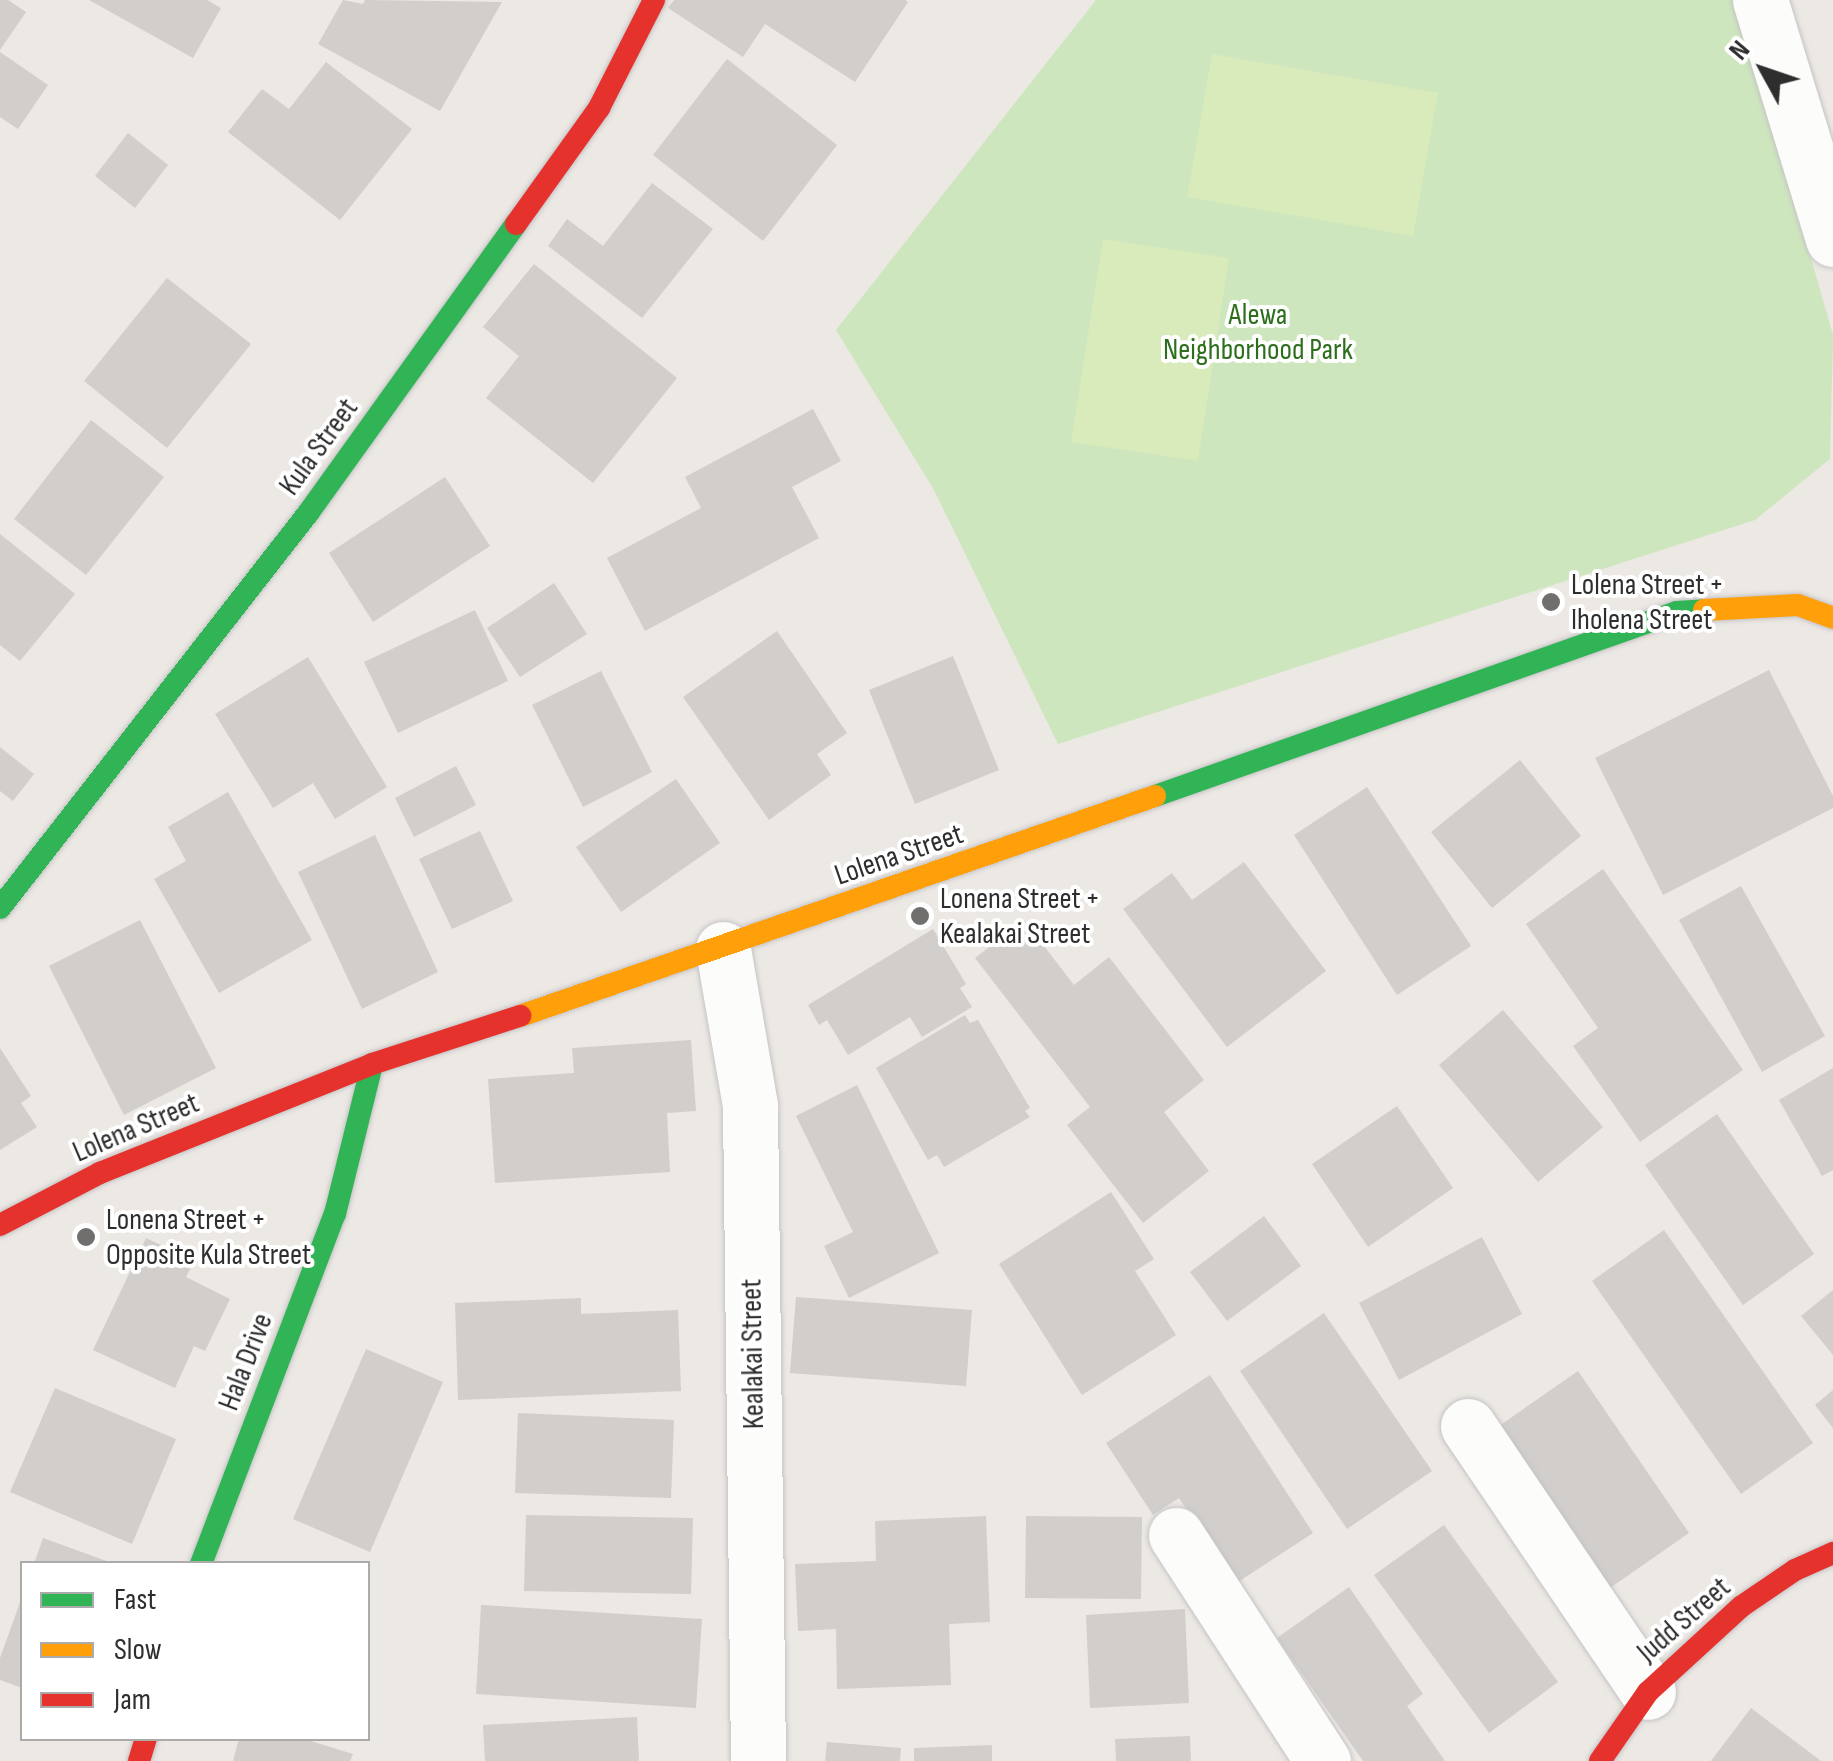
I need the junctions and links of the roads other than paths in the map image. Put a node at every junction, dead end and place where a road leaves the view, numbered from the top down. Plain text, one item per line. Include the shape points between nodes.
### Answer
1 (654, 0) edge
2 (1760, 0) edge
3 (1820, 138) edge
4 (1833, 239) edge
5 (1833, 618) edge
6 (0, 908) edge
7 (723, 949) junction
8 (372, 1064) junction
9 (0, 1225) edge
10 (1468, 1426) dead end
11 (1176, 1535) dead end
12 (1833, 1552) edge
13 (202, 1561) edge
14 (1648, 1692) junction
15 (758, 1761) edge
16 (1324, 1761) edge
17 (1600, 1761) edge

1 - 6 street, Kula Street via 599,108 321,496
2 - 3 street
3 - 4 street
5 - 7 street, Lolena Street via 1798,605 1677,612
7 - 8 street, Lolena Street
7 - 15 street, Kealakai Street via 750,1106
8 - 9 street, Lolena Street via 100,1173
8 - 13 street, Hala Drive via 335,1214
10 - 14 street
11 - 16 street
12 - 14 street, Judd Street via 1742,1606
14 - 17 street, Judd Street

